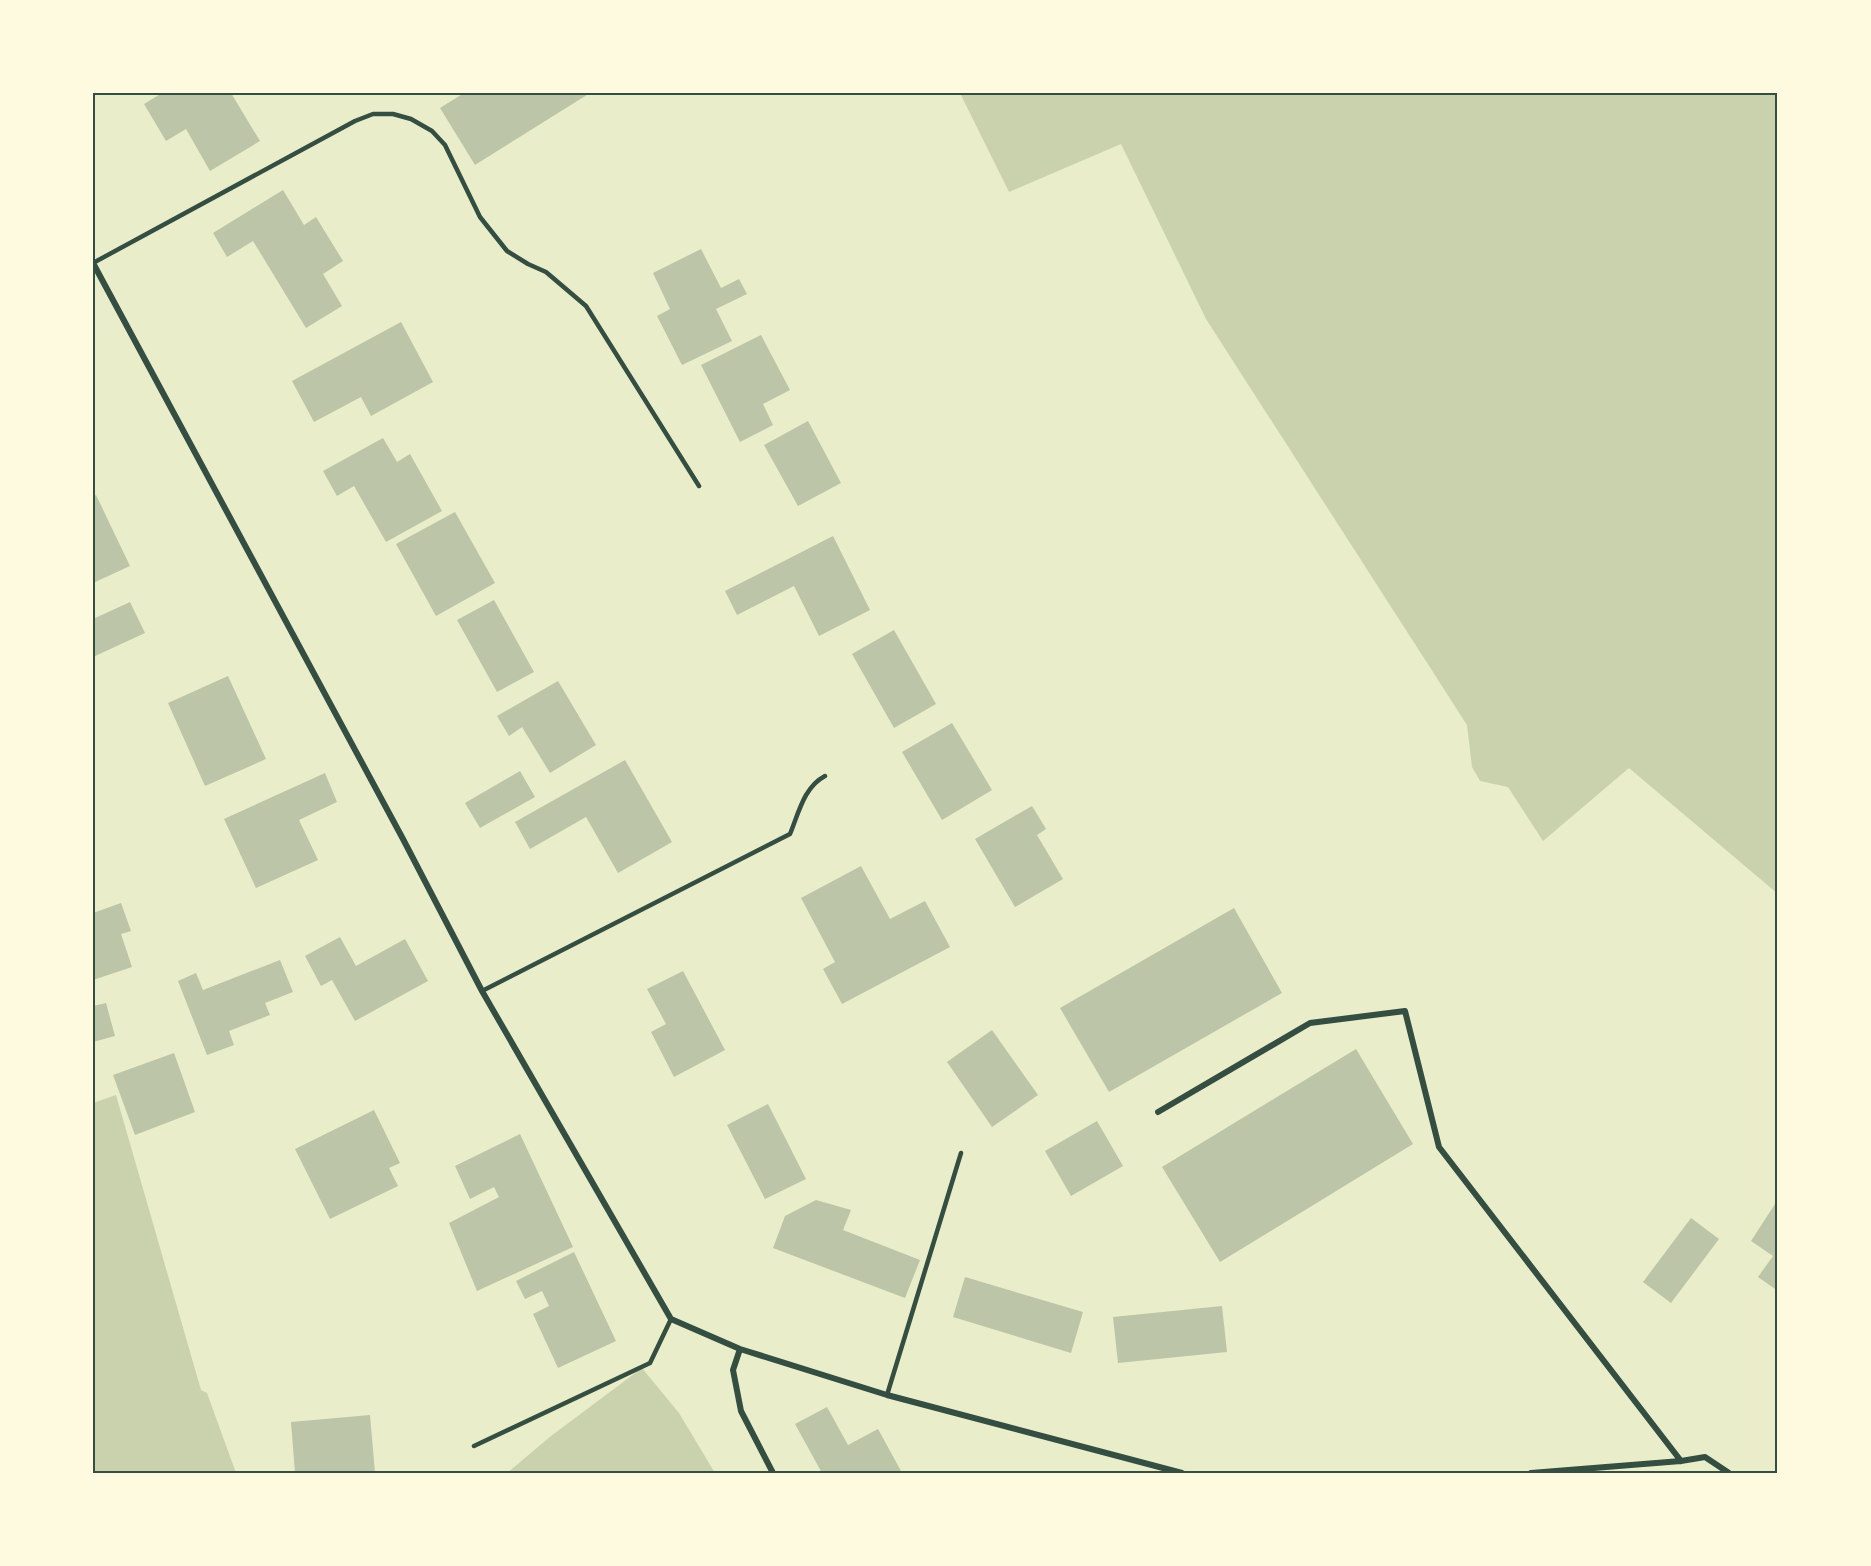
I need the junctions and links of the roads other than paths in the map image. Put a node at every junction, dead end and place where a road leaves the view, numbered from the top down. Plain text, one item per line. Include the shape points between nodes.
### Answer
1 (93, 263) edge
2 (699, 486) dead end
3 (825, 776) dead end
4 (482, 991) junction
5 (1158, 1112) dead end
6 (961, 1154) dead end
7 (671, 1319) junction
8 (740, 1349) junction
9 (887, 1395) junction
10 (474, 1446) dead end
11 (1681, 1461) junction
12 (773, 1473) edge
13 (1182, 1473) edge
14 (1531, 1473) edge
15 (1729, 1473) edge

1 - 2 lane via 355,121 373,114 393,114 411,120 432,131 445,145 480,217 507,251 546,272 586,306
1 - 4 street
3 - 4 lane via 806,794 790,834
4 - 7 street
5 - 11 street via 1310,1023 1405,1011 1439,1147
6 - 9 lane
7 - 8 street
7 - 10 lane via 650,1363
8 - 9 street
8 - 12 street via 733,1370 741,1411
9 - 13 street
11 - 14 street
11 - 15 street via 1705,1457

